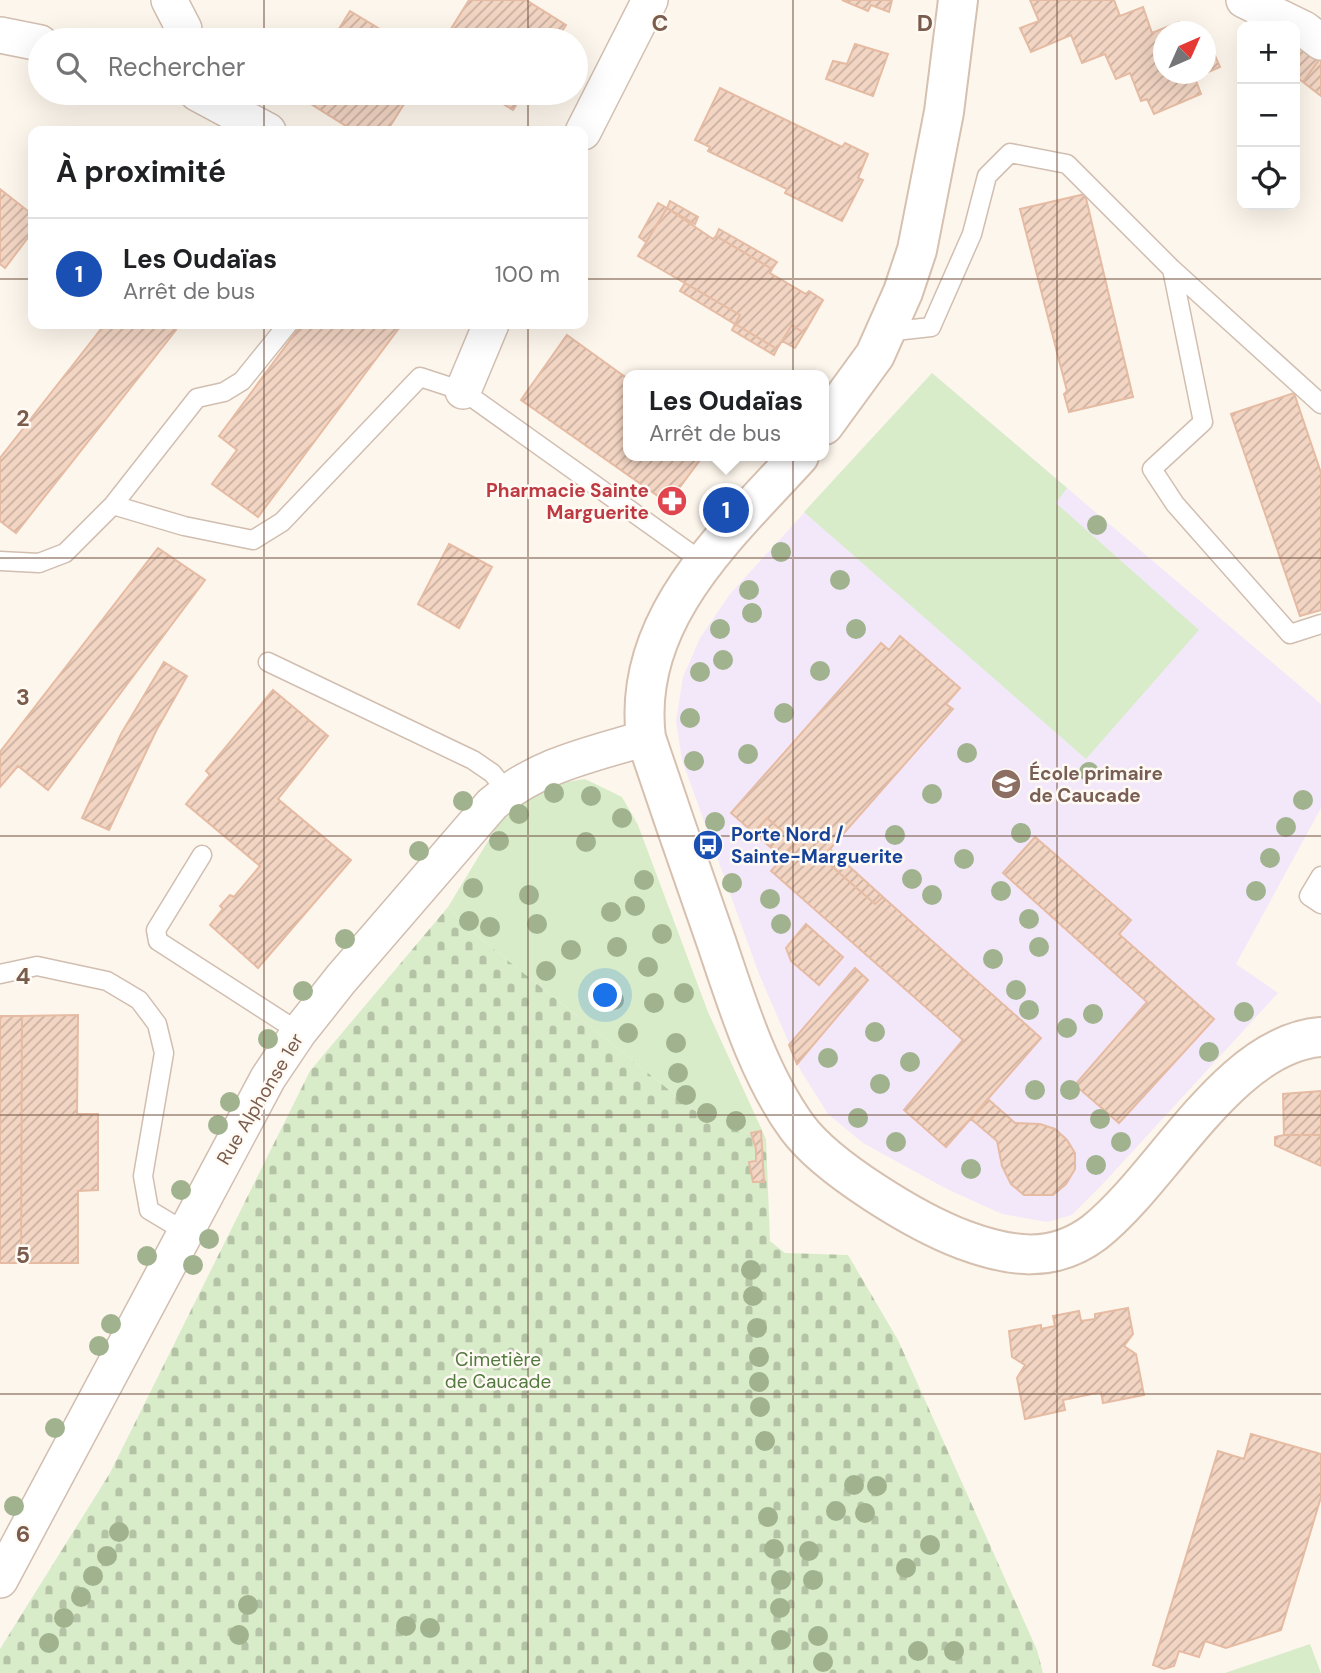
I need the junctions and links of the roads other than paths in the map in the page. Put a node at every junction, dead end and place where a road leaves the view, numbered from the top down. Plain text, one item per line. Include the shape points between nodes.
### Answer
1 (169, 0) edge
2 (650, 0) edge
3 (958, 0) edge
4 (1244, 0) edge
5 (183, 28) edge
6 (0, 36) edge
7 (28, 41) edge
8 (1321, 42) edge
9 (219, 105) edge
10 (259, 126) edge
11 (586, 126) edge
12 (1172, 269) junction
13 (284, 329) edge
14 (489, 329) edge
15 (886, 332) junction
16 (463, 391) junction
17 (1321, 404) edge
18 (829, 419) edge
19 (795, 461) edge
20 (113, 505) junction
21 (0, 561) edge
22 (704, 563) junction
23 (1321, 624) edge
24 (268, 662) dead end
25 (646, 738) junction
26 (507, 791) junction
27 (202, 855) dead end
28 (1321, 876) edge
29 (1321, 904) edge
30 (0, 974) edge
31 (299, 1032) junction
32 (1321, 1037) edge
33 (184, 1231) junction
34 (0, 1580) edge

1 - 5 street
2 - 11 street
3 - 15 street via 928,204 907,281
4 - 8 street
6 - 7 street
9 - 10 street
12 - 15 lane via 1067,164 1010,153 987,176 972,234 931,327
12 - 17 lane
12 - 23 lane via 1203,422 1152,469 1175,503 1290,634
13 - 20 lane via 242,382 197,398
14 - 16 street
15 - 18 street via 860,379
16 - 20 lane via 420,377 282,522 253,540
16 - 22 lane
19 - 22 street
20 - 21 lane via 65,553 39,563
22 - 25 street via 670,611 659,637 644,694
24 - 26 lane via 473,760
25 - 26 street, Rue Alphonse 1er via 537,772
25 - 32 street via 743,1018 778,1097 797,1127 838,1169 952,1235 992,1250 1034,1257 1067,1250 1116,1213 1243,1072 1273,1051
26 - 31 street, Rue Alphonse 1er
27 - 31 lane via 156,930 158,942
28 - 29 lane via 1309,897
30 - 33 lane via 37,966 107,981 139,1000 157,1024 164,1053 143,1176 149,1210
31 - 33 street, Rue Alphonse 1er via 268,1078
33 - 34 street, Rue Alphonse 1er

